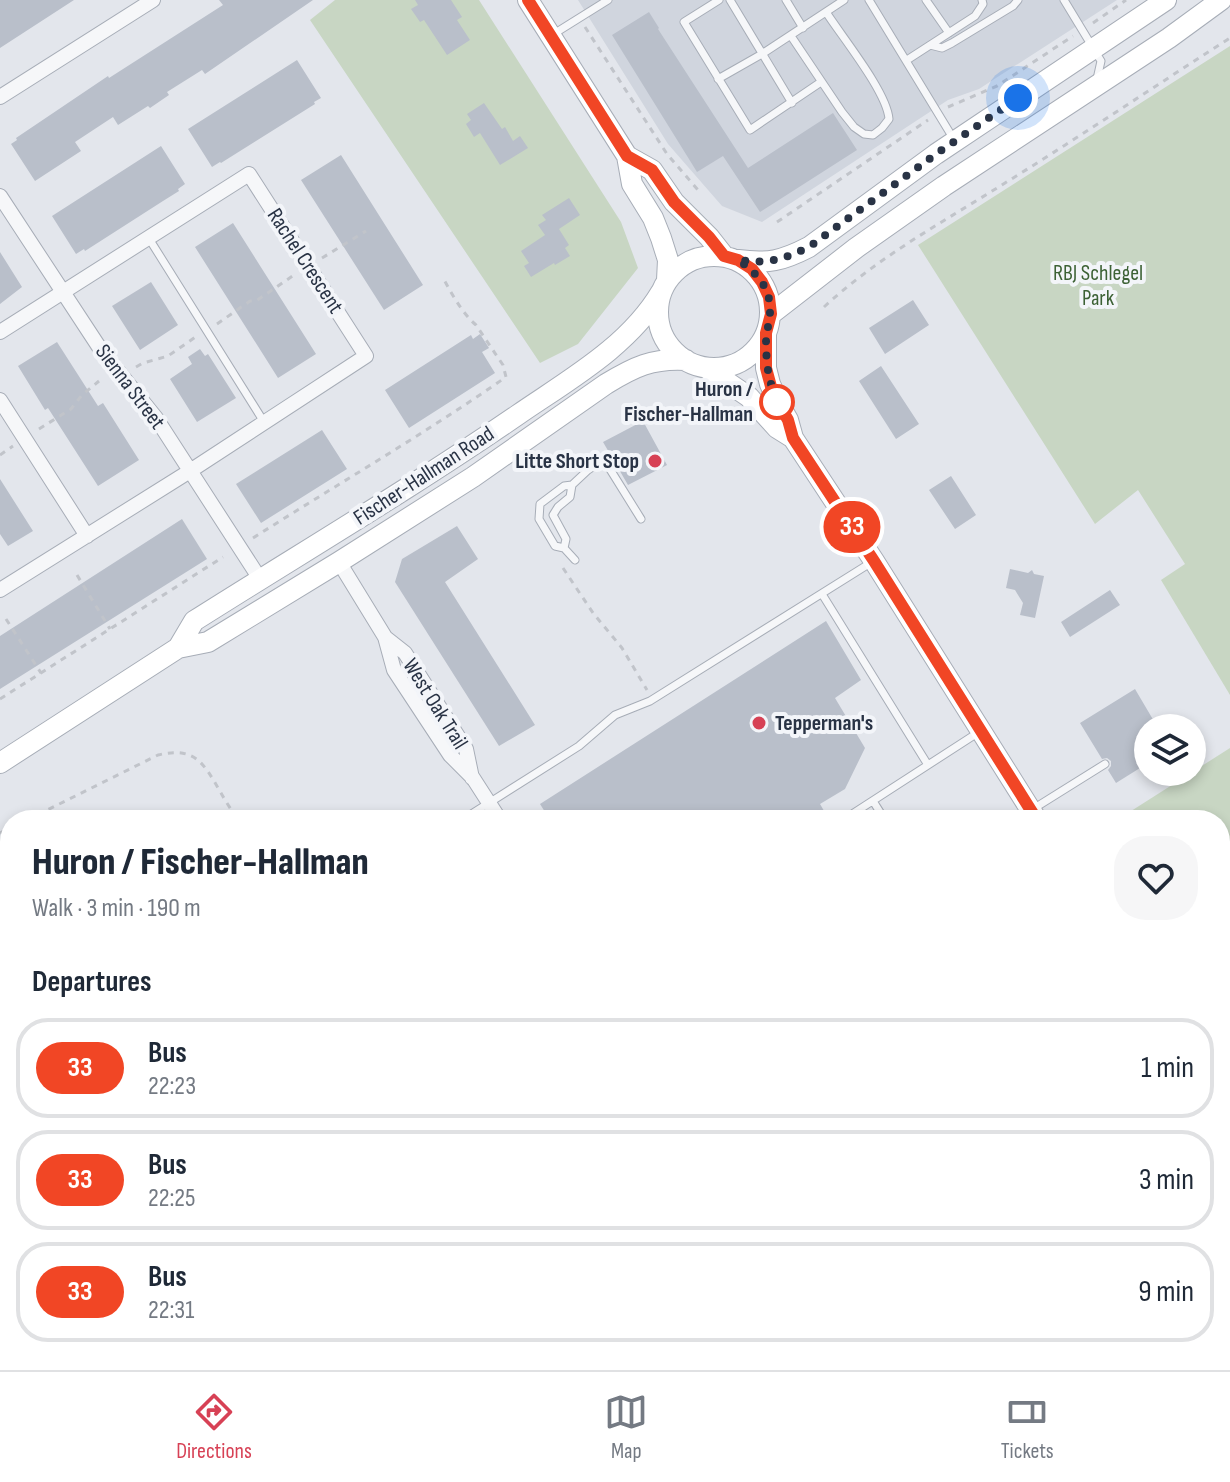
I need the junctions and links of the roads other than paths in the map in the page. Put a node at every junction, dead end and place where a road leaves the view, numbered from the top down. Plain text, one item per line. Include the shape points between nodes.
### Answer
1 (153, 0) edge
2 (528, 0) edge
3 (608, 0) edge
4 (719, 0) edge
5 (730, 0) edge
6 (786, 0) edge
7 (844, 0) edge
8 (869, 0) edge
9 (926, 0) edge
10 (982, 0) edge
11 (1018, 0) edge
12 (1064, 0) edge
13 (1166, 0) edge
14 (1221, 0) edge
15 (826, 12) junction
16 (803, 28) junction
17 (949, 33) junction
18 (551, 36) junction
19 (791, 36) junction
20 (930, 45) junction
21 (1094, 47) junction
22 (762, 54) junction
23 (907, 60) junction
24 (718, 79) junction
25 (821, 82) junction
26 (1095, 88) junction
27 (0, 97) edge
28 (792, 103) junction
29 (955, 141) junction
30 (627, 156) junction
31 (0, 196) edge
32 (148, 237) junction
33 (731, 258) junction
34 (664, 286) junction
35 (63, 291) junction
36 (768, 324) junction
37 (0, 332) edge
38 (686, 360) junction
39 (708, 369) junction
40 (0, 400) edge
41 (264, 422) junction
42 (793, 438) junction
43 (190, 471) junction
44 (572, 485) junction
45 (373, 510) junction
46 (641, 519) dead end
47 (87, 536) junction
48 (564, 548) junction
49 (575, 560) dead end
50 (874, 561) junction
51 (339, 562) junction
52 (260, 579) junction
53 (0, 590) edge
54 (822, 594) junction
55 (178, 648) junction
56 (981, 732) junction
57 (0, 763) edge
58 (1105, 764) dead end
59 (928, 765) junction
60 (873, 801) junction
61 (488, 803) junction
62 (477, 810) edge
63 (493, 810) edge
64 (859, 810) edge
65 (879, 810) edge
66 (1031, 810) edge
67 (1041, 810) edge

1 - 27 street
2 - 18 main road
3 - 18 lane
4 - 24 lane via 684,22
5 - 22 lane
6 - 16 lane
7 - 15 lane
8 - 23 lane
9 - 17 lane
10 - 17 lane via 975,16
11 - 20 lane via 952,43 942,48
12 - 21 lane
13 - 21 main road
14 - 26 main road
15 - 16 lane
15 - 25 lane via 878,88 889,119 873,135 864,134
16 - 19 lane
17 - 20 lane
18 - 30 main road
19 - 22 lane
19 - 25 lane
20 - 23 lane
21 - 26 lane via 1101,61
21 - 29 main road
22 - 24 lane
22 - 28 lane
23 - 29 lane
24 - 28 lane via 750,130
25 - 28 lane
26 - 36 main road via 819,275
29 - 33 main road via 809,247 763,263
30 - 33 main road via 652,170 674,202
30 - 34 main road via 632,184 653,218 668,260
31 - 35 street, Sienna Street
32 - 35 street, Rachel Crescent
32 - 41 lane
32 - 41 street, Rachel Crescent via 249,174 366,356
33 - 34 main road via 702,256 682,265
33 - 36 main road via 752,269 762,282 769,297
34 - 38 main road via 657,308 659,325 666,341
34 - 45 main road, Fischer-Hallman Road via 642,319 597,360
35 - 37 street, Rachel Crescent
35 - 43 street, Sienna Street
36 - 39 main road via 755,350 739,362
36 - 42 main road via 766,368
38 - 39 main road
38 - 51 main road, Fischer-Hallman Road via 654,361 628,370
39 - 42 main road via 749,397
40 - 47 street
41 - 43 street, Rachel Crescent
42 - 50 main road
43 - 47 street, Rachel Crescent
43 - 52 street, Sienna Street
44 - 46 lane via 597,464 608,466
44 - 48 lane via 570,497 553,515 566,539
44 - 48 lane via 540,504 539,519 555,546
45 - 51 main road via 368,531 347,545
45 - 52 main road, Fischer-Hallman Road
47 - 53 street, Rachel Crescent
48 - 49 lane
50 - 54 lane
50 - 56 main road
51 - 55 main road, Fischer-Hallman Road via 208,642
51 - 61 street, West Oak Trail via 385,637 405,653 466,749 473,778
52 - 55 main road, Fischer-Hallman Road via 194,621
54 - 59 lane
54 - 61 lane via 653,699 615,715 579,746
55 - 57 main road, Fischer-Hallman Road
56 - 59 lane
56 - 66 main road
58 - 67 lane
59 - 60 lane
60 - 64 lane
60 - 65 lane
61 - 62 lane
61 - 63 street, West Oak Trail

